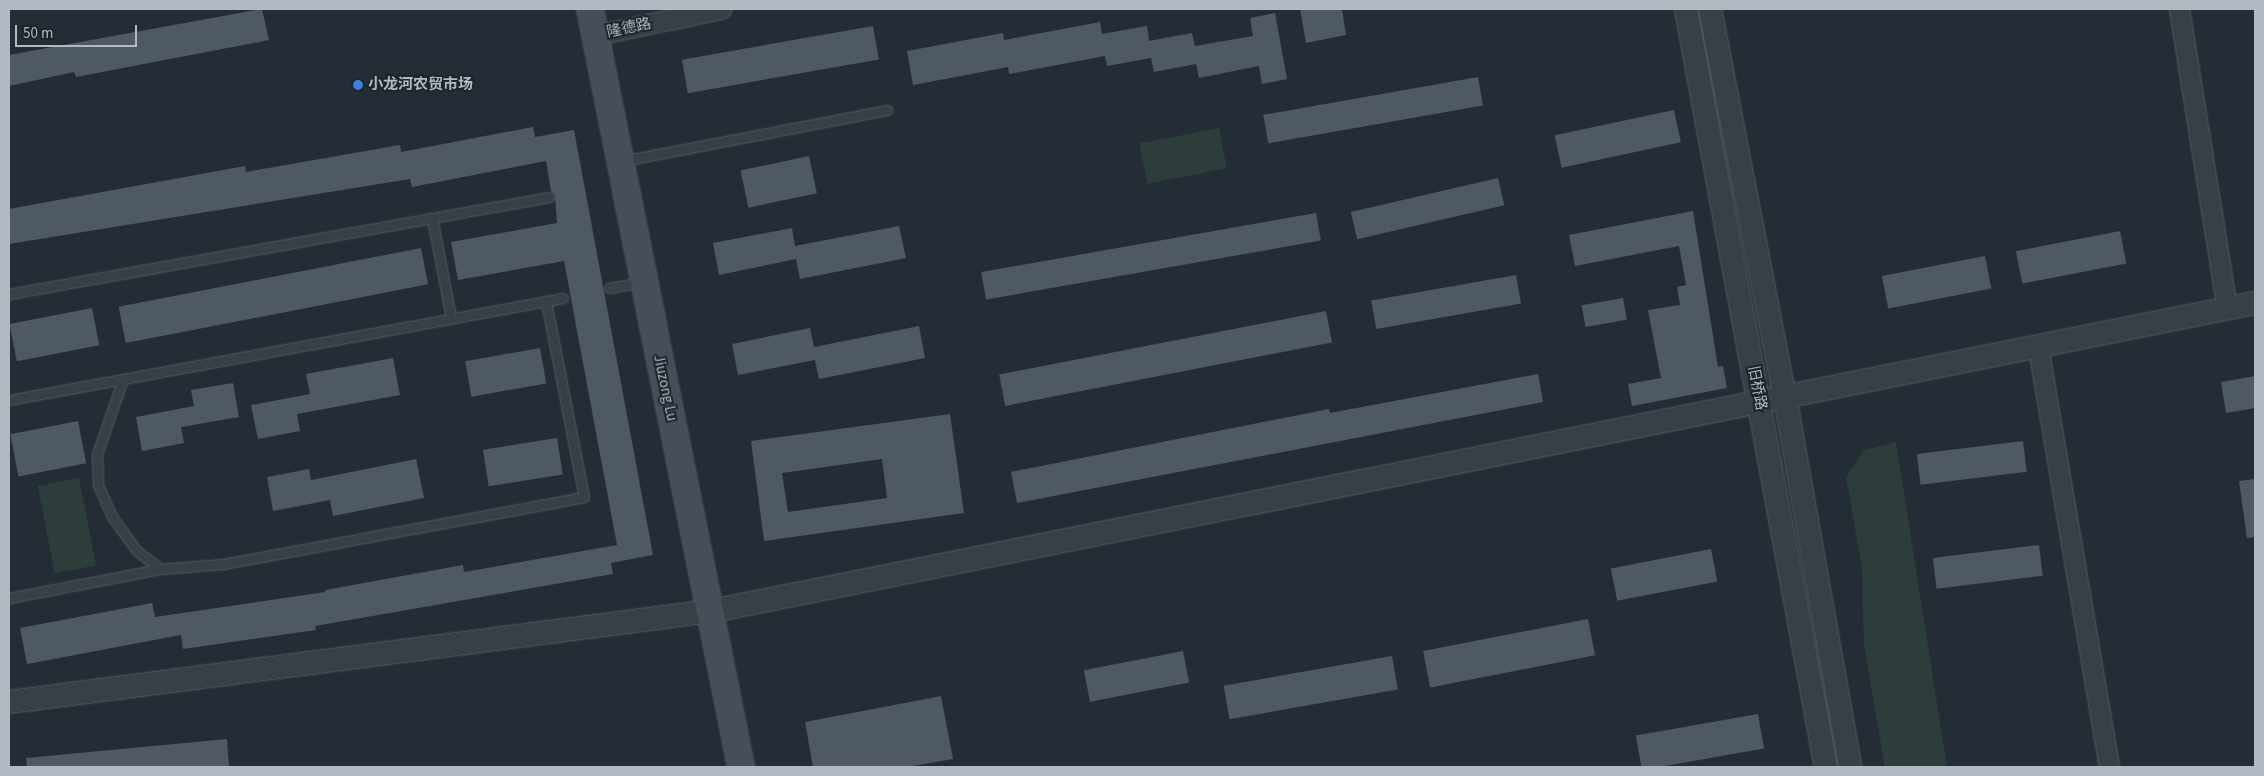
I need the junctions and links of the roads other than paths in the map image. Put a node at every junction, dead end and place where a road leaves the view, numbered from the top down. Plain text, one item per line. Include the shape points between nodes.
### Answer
1 (590, 9) edge
2 (721, 9) edge
3 (1686, 9) edge
4 (1710, 9) edge
5 (2179, 9) edge
6 (595, 35) junction
7 (887, 110) dead end
8 (619, 162) junction
9 (549, 197) dead end
10 (432, 218) junction
11 (642, 282) junction
12 (609, 288) dead end
13 (9, 294) edge
14 (563, 298) dead end
15 (546, 300) junction
16 (2255, 303) edge
17 (2227, 309) junction
18 (451, 318) junction
19 (2038, 347) junction
20 (123, 379) junction
21 (1785, 397) junction
22 (9, 400) edge
23 (1759, 403) junction
24 (160, 569) junction
25 (9, 598) edge
26 (712, 611) junction
27 (9, 702) edge
28 (741, 767) edge
29 (1826, 767) edge
30 (1850, 767) edge
31 (2109, 767) edge

1 - 6 main road, Jiuzong Lu
2 - 6 street, 隆德路
3 - 23 street, 旧桥路
4 - 21 street, 旧桥路
5 - 17 street
6 - 8 main road, Jiuzong Lu
7 - 8 lane
8 - 11 main road, Jiuzong Lu
9 - 10 lane
10 - 13 lane
10 - 18 lane
11 - 12 lane
11 - 26 main road, Jiuzong Lu
14 - 15 lane
15 - 18 lane
15 - 24 lane via 584,498 223,564
16 - 17 street
17 - 19 street
18 - 20 lane
19 - 21 street
19 - 31 street
20 - 22 lane
20 - 24 lane via 97,454 98,485 113,518 136,550
21 - 23 street
21 - 30 street, 旧桥路
23 - 26 street
23 - 29 street, 旧桥路
24 - 25 lane
26 - 27 street
26 - 28 main road, Jiuzong Lu

